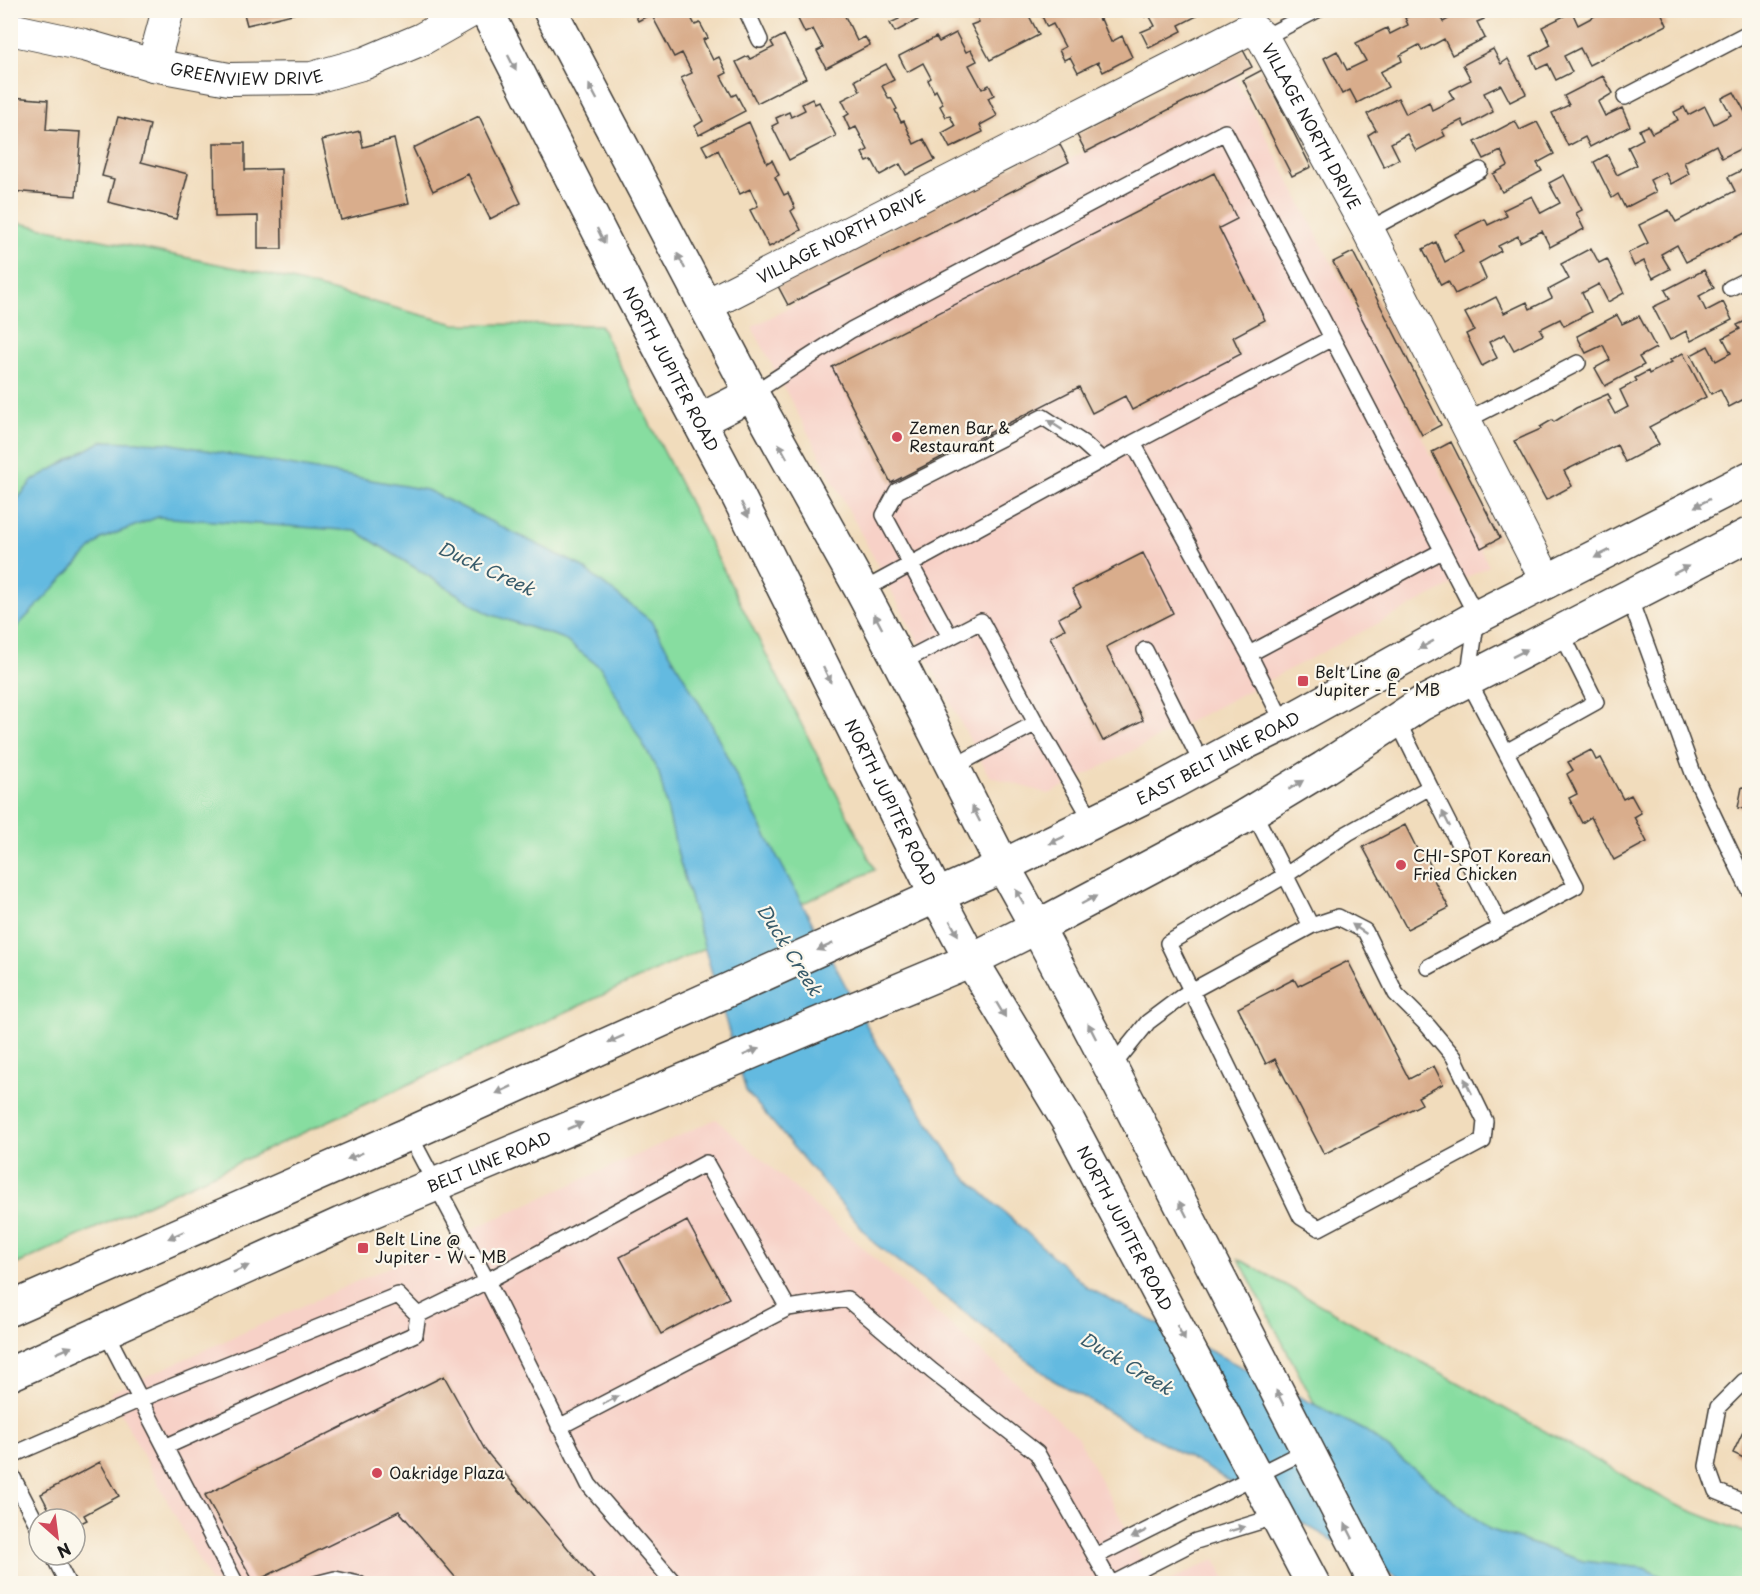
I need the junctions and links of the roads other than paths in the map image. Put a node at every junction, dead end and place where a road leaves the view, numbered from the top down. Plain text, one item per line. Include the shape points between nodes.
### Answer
1 (168, 10) edge
2 (473, 10) edge
3 (486, 10) edge
4 (550, 10) edge
5 (746, 10) edge
6 (1317, 10) edge
7 (1253, 28) junction
8 (10, 29) edge
9 (1749, 32) edge
10 (760, 40) dead end
11 (153, 65) junction
12 (1625, 97) dead end
13 (1480, 170) dead end
14 (1368, 230) junction
15 (1749, 278) edge
16 (1730, 288) dead end
17 (705, 306) junction
18 (1332, 338) junction
19 (1578, 363) dead end
20 (752, 394) junction
21 (699, 421) junction
22 (1465, 421) junction
23 (1133, 443) junction
24 (1102, 460) junction
25 (1749, 478) edge
26 (1749, 534) edge
27 (1443, 550) junction
28 (910, 565) junction
29 (1547, 582) junction
30 (862, 591) junction
31 (1629, 597) junction
32 (1477, 617) junction
33 (1561, 632) junction
34 (950, 637) junction
35 (1145, 650) dead end
36 (1250, 654) junction
37 (900, 663) junction
38 (1468, 680) junction
39 (1397, 720) junction
40 (1036, 723) junction
41 (1284, 724) junction
42 (1506, 752) junction
43 (1203, 766) junction
44 (953, 767) junction
45 (1430, 787) junction
46 (1253, 811) junction
47 (1093, 822) junction
48 (1003, 866) junction
49 (1286, 875) junction
50 (1749, 892) edge
51 (937, 896) junction
52 (1311, 926) junction
53 (1037, 927) junction
54 (1501, 927) junction
55 (971, 960) junction
56 (1428, 967) dead end
57 (1191, 990) junction
58 (1111, 1068) junction
59 (409, 1134) junction
60 (435, 1185) junction
61 (487, 1281) junction
62 (788, 1308) junction
63 (10, 1309) edge
64 (418, 1315) junction
65 (105, 1331) junction
66 (10, 1374) edge
67 (1749, 1381) edge
68 (141, 1399) junction
69 (559, 1426) junction
70 (165, 1447) junction
71 (1307, 1450) junction
72 (10, 1456) edge
73 (10, 1472) edge
74 (1256, 1475) junction
75 (1749, 1505) edge
76 (28, 1507) edge
77 (1278, 1516) junction
78 (1096, 1556) junction
79 (59, 1567) edge
80 (1309, 1575) edge
81 (68, 1584) edge
82 (236, 1584) edge
83 (315, 1584) edge
84 (359, 1584) edge
85 (675, 1584) edge
86 (1112, 1584) edge
87 (1376, 1584) edge

1 - 11 street
2 - 11 street, GREENVIEW DRIVE via 422,39 365,63 312,78 229,79
3 -> 21 main road, NORTH JUPITER ROAD
17 -> 4 main road
5 - 10 lane
6 - 7 lane
7 - 14 street, VILLAGE NORTH DRIVE
7 - 17 street, VILLAGE NORTH DRIVE
8 - 11 street, GREENVIEW DRIVE
9 - 12 lane
13 - 14 lane
14 - 22 street, VILLAGE NORTH DRIVE
15 - 16 lane
17 - 20 main road
18 - 20 lane via 1225,132 851,330
18 - 23 lane
18 - 27 lane
19 - 22 lane
20 - 21 main road
30 -> 20 main road
21 -> 51 main road, NORTH JUPITER ROAD
22 - 29 street, VILLAGE NORTH DRIVE
23 - 24 lane
23 - 36 lane
24 - 28 lane
24 -> 28 lane via 1043,417 897,491 884,515
25 -> 29 main road, EAST BELT LINE ROAD
31 -> 26 main road
27 - 32 lane
27 - 36 lane
28 - 30 lane
28 - 34 lane
29 - 32 main road, EAST BELT LINE ROAD
37 -> 30 main road
31 - 33 main road
31 - 50 lane via 1693,773
32 - 38 lane
32 -> 41 main road, EAST BELT LINE ROAD
38 -> 33 main road
33 - 42 lane via 1596,702
34 - 37 lane
34 - 40 lane via 981,621
35 - 43 lane
36 - 41 lane
37 - 44 main road
38 - 39 main road
38 - 42 lane
39 - 45 lane
46 -> 39 main road
40 - 44 lane
40 - 47 lane
41 - 43 main road, EAST BELT LINE ROAD
42 - 54 lane via 1576,886
43 - 47 main road, EAST BELT LINE ROAD
48 -> 44 main road
45 - 49 lane via 1348,833
54 -> 45 lane
46 - 49 lane
53 -> 46 main road
47 -> 48 main road, EAST BELT LINE ROAD
48 - 51 main road, EAST BELT LINE ROAD
53 -> 48 main road
49 - 52 lane
49 - 57 lane via 1168,943
51 -> 55 main road, NORTH JUPITER ROAD
51 -> 59 main road
52 - 57 lane
57 -> 52 lane via 1301,1217 1319,1228 1483,1141 1485,1121 1454,1057 1396,994 1365,931 1338,917
53 - 55 main road
58 -> 53 main road
54 - 56 lane
60 -> 55 main road, BELT LINE ROAD
55 -> 74 main road, NORTH JUPITER ROAD via 1084,1151
57 - 58 lane via 1148,1022
71 -> 58 main road
59 - 60 lane
59 -> 63 main road
60 - 61 lane
65 -> 60 main road, BELT LINE ROAD
61 - 62 lane via 706,1163
61 - 64 lane
61 - 69 lane
69 -> 62 lane
62 - 78 lane via 847,1299 1037,1453
64 - 68 lane via 398,1295
64 - 70 lane via 415,1334
66 -> 65 main road, BELT LINE ROAD
65 - 68 lane
67 - 75 lane via 1744,1381 1718,1407 1707,1466 1716,1491
68 - 70 lane
68 - 72 lane
69 - 85 lane via 589,1485
70 - 82 lane
71 - 74 lane
87 -> 71 main road
73 - 76 lane
74 - 77 main road, NORTH JUPITER ROAD
74 -> 78 lane
77 - 80 main road, NORTH JUPITER ROAD
86 -> 77 lane via 1196,1541
78 - 86 lane
79 - 81 lane
83 - 84 lane via 335,1579

